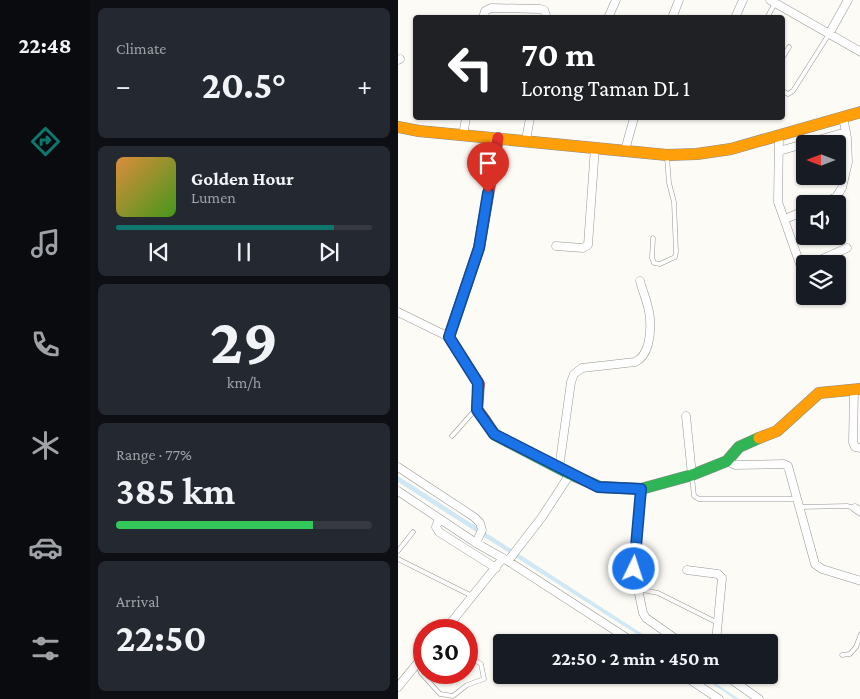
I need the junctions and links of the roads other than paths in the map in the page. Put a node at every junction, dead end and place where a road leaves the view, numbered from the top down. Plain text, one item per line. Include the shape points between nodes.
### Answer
1 (616, 0) edge
2 (678, 0) edge
3 (744, 0) edge
4 (848, 0) edge
5 (772, 1) edge
6 (484, 15) edge
7 (546, 15) edge
8 (609, 15) edge
9 (673, 15) edge
10 (736, 15) edge
11 (768, 15) edge
12 (829, 34) junction
13 (790, 47) dead end
14 (860, 52) edge
15 (785, 54) edge
16 (785, 92) edge
17 (860, 112) edge
18 (843, 117) junction
19 (466, 120) edge
20 (530, 120) edge
21 (633, 120) edge
22 (398, 127) edge
23 (846, 132) junction
24 (463, 135) junction
25 (779, 136) junction
26 (498, 138) junction
27 (526, 140) junction
28 (595, 148) junction
29 (625, 150) junction
30 (779, 151) junction
31 (667, 155) junction
32 (838, 195) edge
33 (796, 215) edge
34 (785, 220) junction
35 (653, 238) dead end
36 (556, 246) dead end
37 (847, 248) dead end
38 (797, 255) edge
39 (831, 255) edge
40 (640, 281) dead end
41 (398, 312) edge
42 (449, 337) junction
43 (857, 389) edge
44 (477, 408) junction
45 (686, 416) dead end
46 (452, 436) dead end
47 (860, 448) edge
48 (727, 461) junction
49 (398, 467) edge
50 (559, 468) junction
51 (570, 474) junction
52 (692, 474) junction
53 (641, 489) junction
54 (398, 491) edge
55 (799, 503) junction
56 (858, 510) edge
57 (439, 519) junction
58 (413, 532) dead end
59 (466, 537) junction
60 (477, 542) junction
61 (460, 546) junction
62 (398, 551) edge
63 (398, 558) edge
64 (507, 559) junction
65 (496, 568) junction
66 (688, 570) dead end
67 (860, 582) edge
68 (638, 589) junction
69 (472, 596) junction
70 (454, 619) edge
71 (718, 623) junction
72 (621, 634) edge
73 (668, 634) edge
74 (717, 634) edge
75 (860, 634) edge
76 (842, 655) dead end
77 (478, 662) edge
78 (413, 668) edge
79 (478, 681) edge
80 (431, 684) edge
81 (470, 684) edge
82 (696, 684) edge
83 (738, 684) edge
84 (398, 687) edge
85 (719, 699) edge
86 (759, 699) edge

1 - 8 street
2 - 9 street
3 - 10 street
4 - 12 street
5 - 11 lane
5 - 12 street
6 - 7 street via 491,8 540,8
12 - 14 street
12 - 16 lane via 793,91
13 - 15 lane
17 - 18 street
18 - 23 street
18 - 25 street
19 - 24 street
20 - 27 street
21 - 29 street
22 - 24 street
23 - 30 street
23 - 32 street via 848,162
24 - 26 street
25 - 30 street
25 - 31 street via 731,149
26 - 27 street
26 - 42 street via 479,248
27 - 28 street
28 - 29 street
28 - 36 street via 588,244 583,248
29 - 31 street
30 - 34 street via 778,202
31 - 35 lane via 674,202 675,257 660,264 654,263
33 - 34 street
34 - 38 street
37 - 39 street
40 - 50 street via 650,319 645,353 635,362 582,368 574,374
41 - 42 street
42 - 44 street via 479,384
43 - 47 street via 854,442 855,447
43 - 48 street via 817,395 777,432 739,446
44 - 46 lane
44 - 50 street via 495,435
45 - 52 street
48 - 52 street
48 - 55 street via 735,466 786,465
49 - 60 street via 474,517 482,530
50 - 51 street
51 - 53 street via 600,487
51 - 64 street via 520,546
52 - 53 street
52 - 55 lane via 694,496 698,499
53 - 68 street via 634,569
54 - 57 street
55 - 56 lane via 846,506
55 - 67 street via 815,564
57 - 59 street
57 - 61 street via 437,530
58 - 62 lane
59 - 60 street
59 - 61 street
60 - 64 street
61 - 65 street
63 - 69 lane
64 - 65 street
64 - 72 street
65 - 69 street
66 - 71 street via 718,574 722,578
68 - 71 lane via 658,593
68 - 73 street via 644,617
69 - 70 street
71 - 74 street
75 - 76 lane via 856,647 850,654
77 - 79 lane via 482,664 484,679
78 - 84 street
80 - 81 lane via 444,696 453,696
82 - 85 street
83 - 86 street

